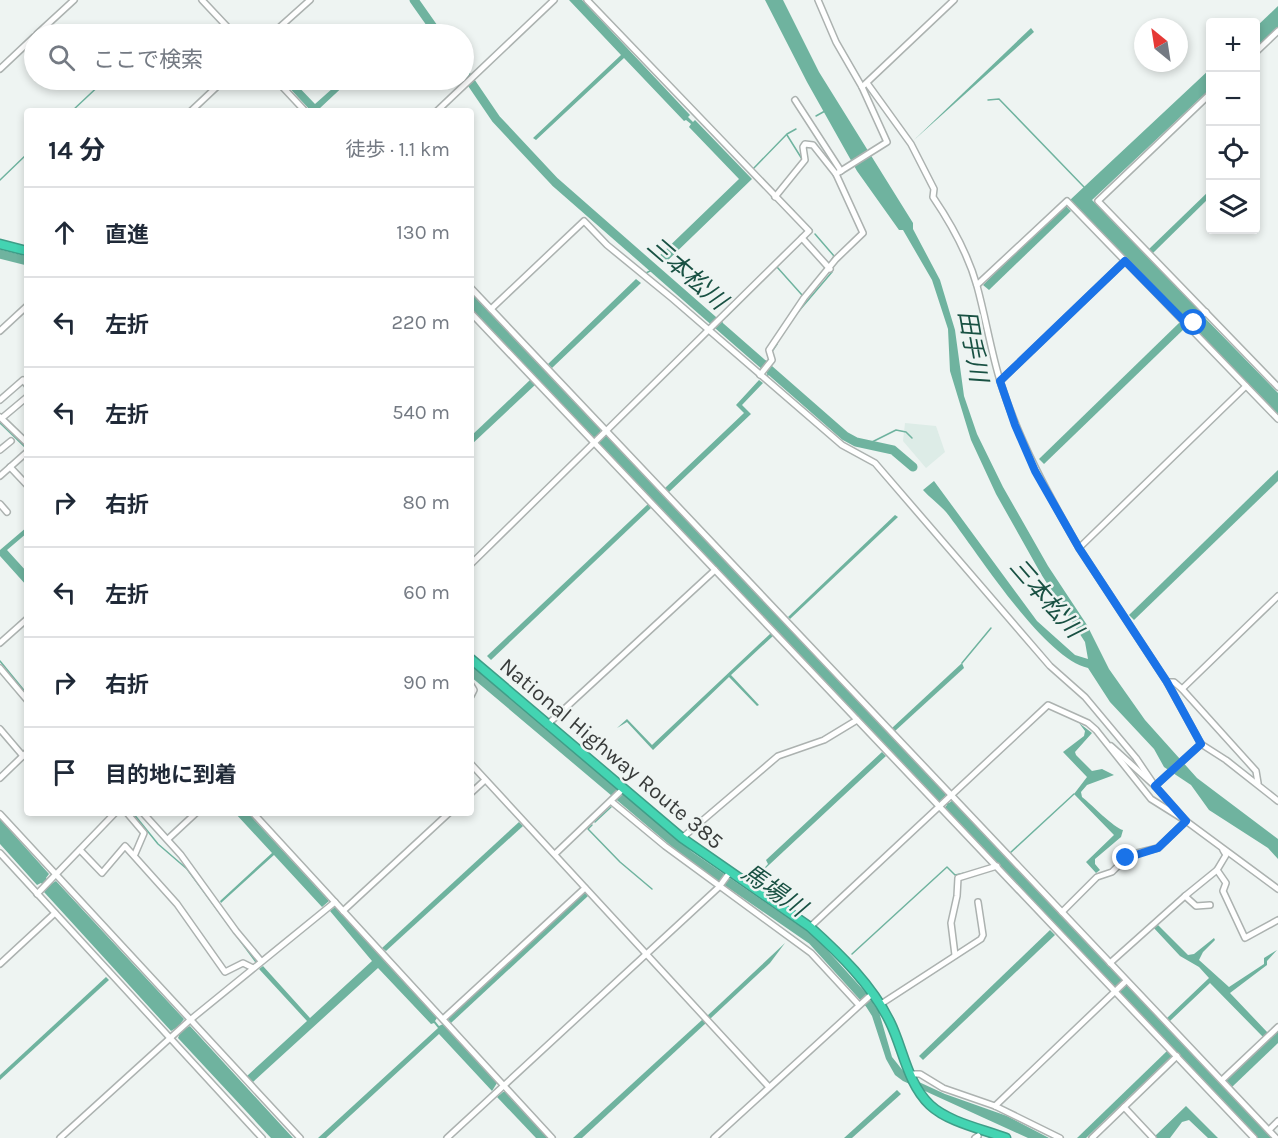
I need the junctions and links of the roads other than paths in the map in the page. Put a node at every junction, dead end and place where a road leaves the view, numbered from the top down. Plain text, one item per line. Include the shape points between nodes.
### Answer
1 (74, 0) edge
2 (202, 0) edge
3 (310, 0) edge
4 (554, 0) edge
5 (586, 0) edge
6 (818, 0) edge
7 (954, 0) edge
8 (49, 24) edge
9 (225, 24) edge
10 (283, 24) edge
11 (1278, 31) edge
12 (24, 47) edge
13 (1260, 48) edge
14 (0, 69) edge
15 (474, 76) edge
16 (865, 85) junction
17 (213, 90) edge
18 (285, 90) edge
19 (460, 90) edge
20 (1206, 98) edge
21 (795, 100) dead end
22 (194, 108) edge
23 (302, 108) edge
24 (440, 108) edge
25 (840, 171) junction
26 (774, 197) junction
27 (802, 238) junction
28 (0, 244) edge
29 (24, 250) edge
30 (1125, 261) junction
31 (830, 269) junction
32 (977, 285) junction
33 (474, 291) edge
34 (491, 309) junction
35 (24, 310) edge
36 (1203, 314) junction
37 (474, 316) edge
38 (1192, 325) junction
39 (708, 329) junction
40 (0, 331) edge
41 (760, 375) junction
42 (24, 381) edge
43 (1000, 381) junction
44 (1246, 386) junction
45 (1278, 387) edge
46 (24, 399) edge
47 (0, 400) edge
48 (1, 417) edge
49 (1278, 419) edge
50 (24, 434) edge
51 (21, 437) junction
52 (600, 437) junction
53 (24, 440) edge
54 (10, 441) dead end
55 (0, 450) edge
56 (24, 455) edge
57 (10, 467) junction
58 (0, 476) edge
59 (24, 482) edge
60 (0, 504) edge
61 (7, 512) dead end
62 (1079, 548) junction
63 (474, 561) edge
64 (715, 570) junction
65 (1278, 596) edge
66 (24, 621) edge
67 (0, 643) edge
68 (474, 662) edge
69 (0, 668) edge
70 (1167, 682) junction
71 (1182, 689) junction
72 (24, 696) edge
73 (857, 720) junction
74 (548, 725) junction
75 (0, 729) edge
76 (1107, 744) junction
77 (1201, 744) junction
78 (24, 753) edge
79 (24, 755) edge
80 (474, 767) edge
81 (0, 778) edge
82 (485, 780) junction
83 (1258, 783) junction
84 (1157, 784) junction
85 (474, 790) edge
86 (622, 790) junction
87 (612, 801) junction
88 (945, 801) junction
89 (1278, 801) edge
90 (0, 814) edge
91 (112, 816) edge
92 (130, 816) edge
93 (146, 816) edge
94 (193, 816) edge
95 (256, 816) edge
96 (446, 816) edge
97 (1186, 821) junction
98 (682, 838) junction
99 (168, 839) junction
100 (1222, 847) junction
101 (80, 850) junction
102 (0, 853) edge
103 (135, 854) junction
104 (555, 854) junction
105 (996, 866) junction
106 (1217, 870) junction
107 (729, 873) junction
108 (56, 874) junction
109 (720, 886) junction
110 (585, 888) junction
111 (1278, 889) edge
112 (37, 894) junction
113 (1185, 896) junction
114 (335, 902) junction
115 (978, 902) dead end
116 (1210, 905) dead end
117 (343, 911) junction
118 (1062, 912) junction
119 (55, 913) junction
120 (1278, 920) edge
121 (810, 927) junction
122 (646, 954) junction
123 (955, 955) junction
124 (1110, 963) junction
125 (0, 964) edge
126 (257, 964) junction
127 (1120, 986) junction
128 (872, 994) junction
129 (860, 1004) junction
130 (881, 1004) junction
131 (443, 1019) junction
132 (190, 1020) junction
133 (1278, 1027) edge
134 (170, 1039) junction
135 (1177, 1056) junction
136 (911, 1074) junction
137 (1222, 1080) junction
138 (504, 1085) junction
139 (769, 1087) junction
140 (994, 1107) junction
141 (1124, 1107) junction
142 (1278, 1122) edge
143 (1269, 1130) junction
144 (60, 1138) edge
145 (262, 1138) edge
146 (300, 1138) edge
147 (447, 1138) edge
148 (552, 1138) edge
149 (714, 1138) edge
150 (1006, 1138) edge
151 (1060, 1138) edge
152 (1092, 1138) edge
153 (1153, 1138) edge
154 (1254, 1138) edge
155 (1276, 1138) edge

1 - 8 street
2 - 9 street
3 - 10 street
4 - 15 street
5 - 26 street
6 - 16 street via 836,42
7 - 16 street
11 - 13 street
12 - 14 street
16 - 25 street via 887,142
16 - 32 street via 911,144 934,189 933,197 964,249
17 - 22 street
18 - 23 street
19 - 24 street
20 - 36 street via 1098,198
21 - 25 street
25 - 26 street via 813,146 805,144 805,160
25 - 31 street via 863,232
26 - 27 street via 809,231
27 - 31 street
27 - 39 street
28 - 29 highway
30 - 32 street via 1067,201
30 - 38 street
30 - 43 street
31 - 41 street via 779,331 769,350 772,360
32 - 43 street
33 - 34 street
34 - 39 street via 584,221
34 - 52 street
35 - 40 street
36 - 38 street
36 - 45 street
37 - 52 street
38 - 44 street
39 - 41 street
39 - 52 street
41 - 84 street via 842,445 875,464 1050,666 1085,697
42 - 47 street
43 - 62 street via 1035,471
44 - 49 street
44 - 62 street
46 - 48 street
48 - 51 street
50 - 51 street
51 - 53 street
52 - 63 street
52 - 64 street
52 - 88 street
54 - 55 street
56 - 57 street
57 - 58 street
57 - 59 street
60 - 61 street
62 - 70 street
64 - 73 street
64 - 74 street
65 - 71 street
66 - 67 street
68 - 74 highway, National Highway Route 385
69 - 72 street
70 - 71 street
70 - 77 street
71 - 83 street via 1256,771
73 - 88 street
73 - 98 street via 824,740 778,756
74 - 86 highway, National Highway Route 385
75 - 78 street
76 - 84 street
76 - 88 street via 1088,723 1048,705
76 - 97 street via 1151,799
77 - 83 street
77 - 84 street
79 - 81 street
80 - 82 street
82 - 85 street
82 - 104 street
83 - 89 street
84 - 97 street
86 - 87 street
86 - 98 highway, National Highway Route 385
87 - 104 street
87 - 109 street
88 - 105 street
88 - 118 street
88 - 121 street
90 - 108 street
91 - 101 street
92 - 103 street via 144,833
93 - 99 street
94 - 99 street
95 - 114 street
96 - 117 street
97 - 100 street
97 - 118 street via 1158,848 1126,858 1112,872 1097,877
98 - 107 highway, National Highway Route 385
99 - 126 street
100 - 106 street via 1226,855
100 - 111 street
101 - 103 street via 103,872 125,846
101 - 108 street
102 - 112 street
103 - 126 street via 225,972 243,963
104 - 110 street
105 - 123 street via 957,878 951,923
105 - 127 street
106 - 113 street
106 - 120 street via 1226,883 1223,891 1245,938
107 - 109 street
107 - 121 highway, National Highway Route 385
108 - 112 street
108 - 132 street
109 - 122 street
109 - 129 street via 811,952
110 - 122 street
110 - 131 street
112 - 119 street
113 - 116 street via 1196,906
113 - 124 street
114 - 117 street
114 - 126 street
115 - 123 street via 984,935
117 - 131 street
118 - 124 street
119 - 125 street
119 - 134 street
121 - 128 highway, National Highway Route 385
122 - 138 street
122 - 139 street
123 - 130 street
124 - 127 street
126 - 132 street
127 - 135 street
127 - 137 street
127 - 140 street
128 - 129 street
128 - 130 highway, National Highway Route 385
129 - 139 street
130 - 136 highway, National Highway Route 385
131 - 138 street
132 - 134 street
132 - 146 street
133 - 137 street
134 - 144 street
134 - 145 street
135 - 141 street
135 - 154 street
136 - 140 street via 921,1074 943,1088
136 - 150 highway, National Highway Route 385 via 931,1106
137 - 143 street
138 - 147 street
138 - 148 street
139 - 149 street
140 - 151 street
141 - 152 street
141 - 153 street
142 - 143 street
143 - 155 street

